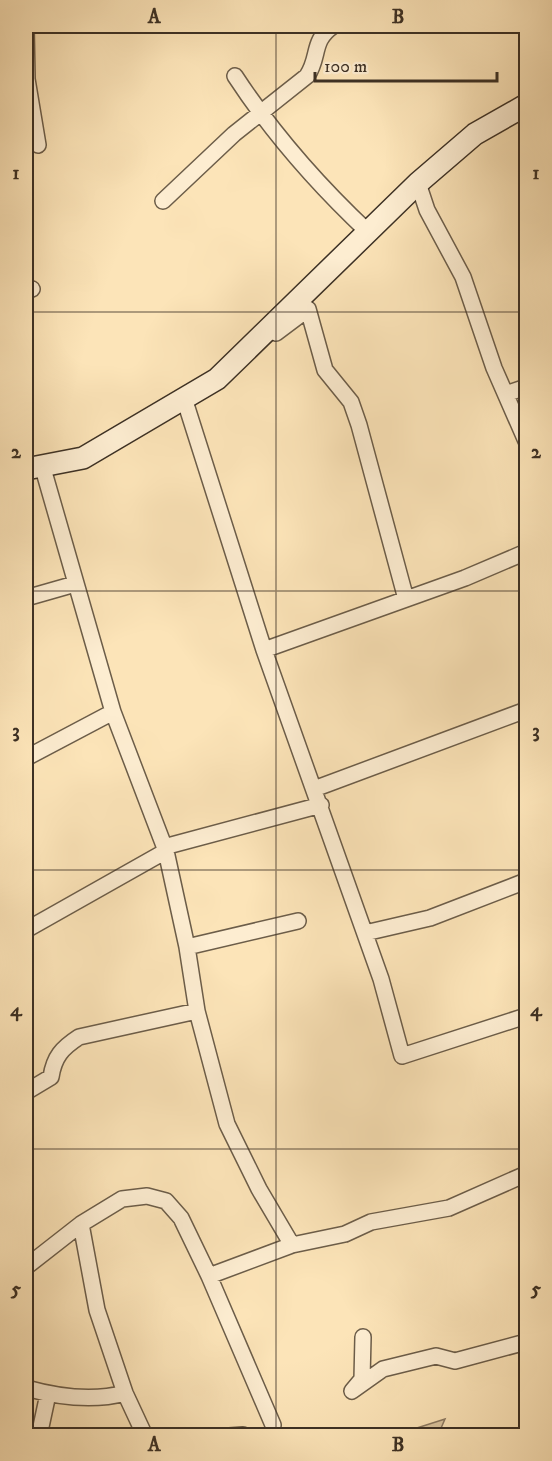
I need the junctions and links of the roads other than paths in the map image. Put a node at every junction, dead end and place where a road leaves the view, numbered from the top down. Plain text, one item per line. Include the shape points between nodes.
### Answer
1 (26, 26) edge
2 (333, 26) edge
3 (235, 76) dead end
4 (526, 105) edge
5 (260, 115) junction
6 (38, 145) dead end
7 (418, 183) junction
8 (163, 201) dead end
9 (368, 232) junction
10 (217, 379) junction
11 (526, 387) edge
12 (506, 394) junction
13 (184, 398) junction
14 (526, 441) edge
15 (34, 467) edge
16 (526, 552) edge
17 (75, 584) junction
18 (26, 598) edge
19 (405, 598) junction
20 (264, 650) junction
21 (526, 710) edge
22 (113, 712) junction
23 (26, 758) edge
24 (314, 789) junction
25 (321, 806) junction
26 (165, 849) junction
27 (526, 881) edge
28 (298, 921) dead end
29 (26, 930) edge
30 (365, 933) junction
31 (187, 947) junction
32 (197, 1011) junction
33 (526, 1016) edge
34 (26, 1092) edge
35 (526, 1174) edge
36 (81, 1224) junction
37 (292, 1245) junction
38 (26, 1267) edge
39 (209, 1276) junction
40 (363, 1337) dead end
41 (526, 1342) edge
42 (26, 1388) edge
43 (125, 1393) junction
44 (48, 1394) junction
45 (273, 1425) dead end
46 (39, 1436) edge
47 (145, 1436) edge

1 - 6 street via 27,79
2 - 5 street via 317,41 307,76
3 - 5 street
4 - 7 street via 475,134
5 - 8 street via 234,134
5 - 9 street via 315,181
7 - 9 street
7 - 12 street via 427,210 463,277
9 - 10 street
10 - 13 street
10 - 19 street via 308,309 325,370 351,402 359,425
11 - 12 street
12 - 14 street
13 - 15 street via 83,458
13 - 20 street
15 - 17 street
16 - 19 street
17 - 18 street
17 - 22 street
19 - 20 street
20 - 24 street
21 - 24 street
22 - 23 street
22 - 26 street
24 - 25 street
25 - 26 street
25 - 30 street
26 - 29 street
26 - 31 street
27 - 30 street via 430,918
28 - 31 street
30 - 33 street via 402,1056
31 - 32 street
32 - 34 street via 78,1037 53,1061 51,1077
32 - 37 street via 227,1124
35 - 37 street via 449,1208 371,1221 345,1234
36 - 38 street
36 - 39 street via 122,1199 147,1196 166,1201 181,1218
36 - 43 street via 97,1310
37 - 39 street
39 - 45 street
40 - 41 street via 362,1379 352,1391 383,1369 436,1356 455,1361
42 - 44 street
43 - 44 street via 102,1399
43 - 47 street
44 - 46 street

